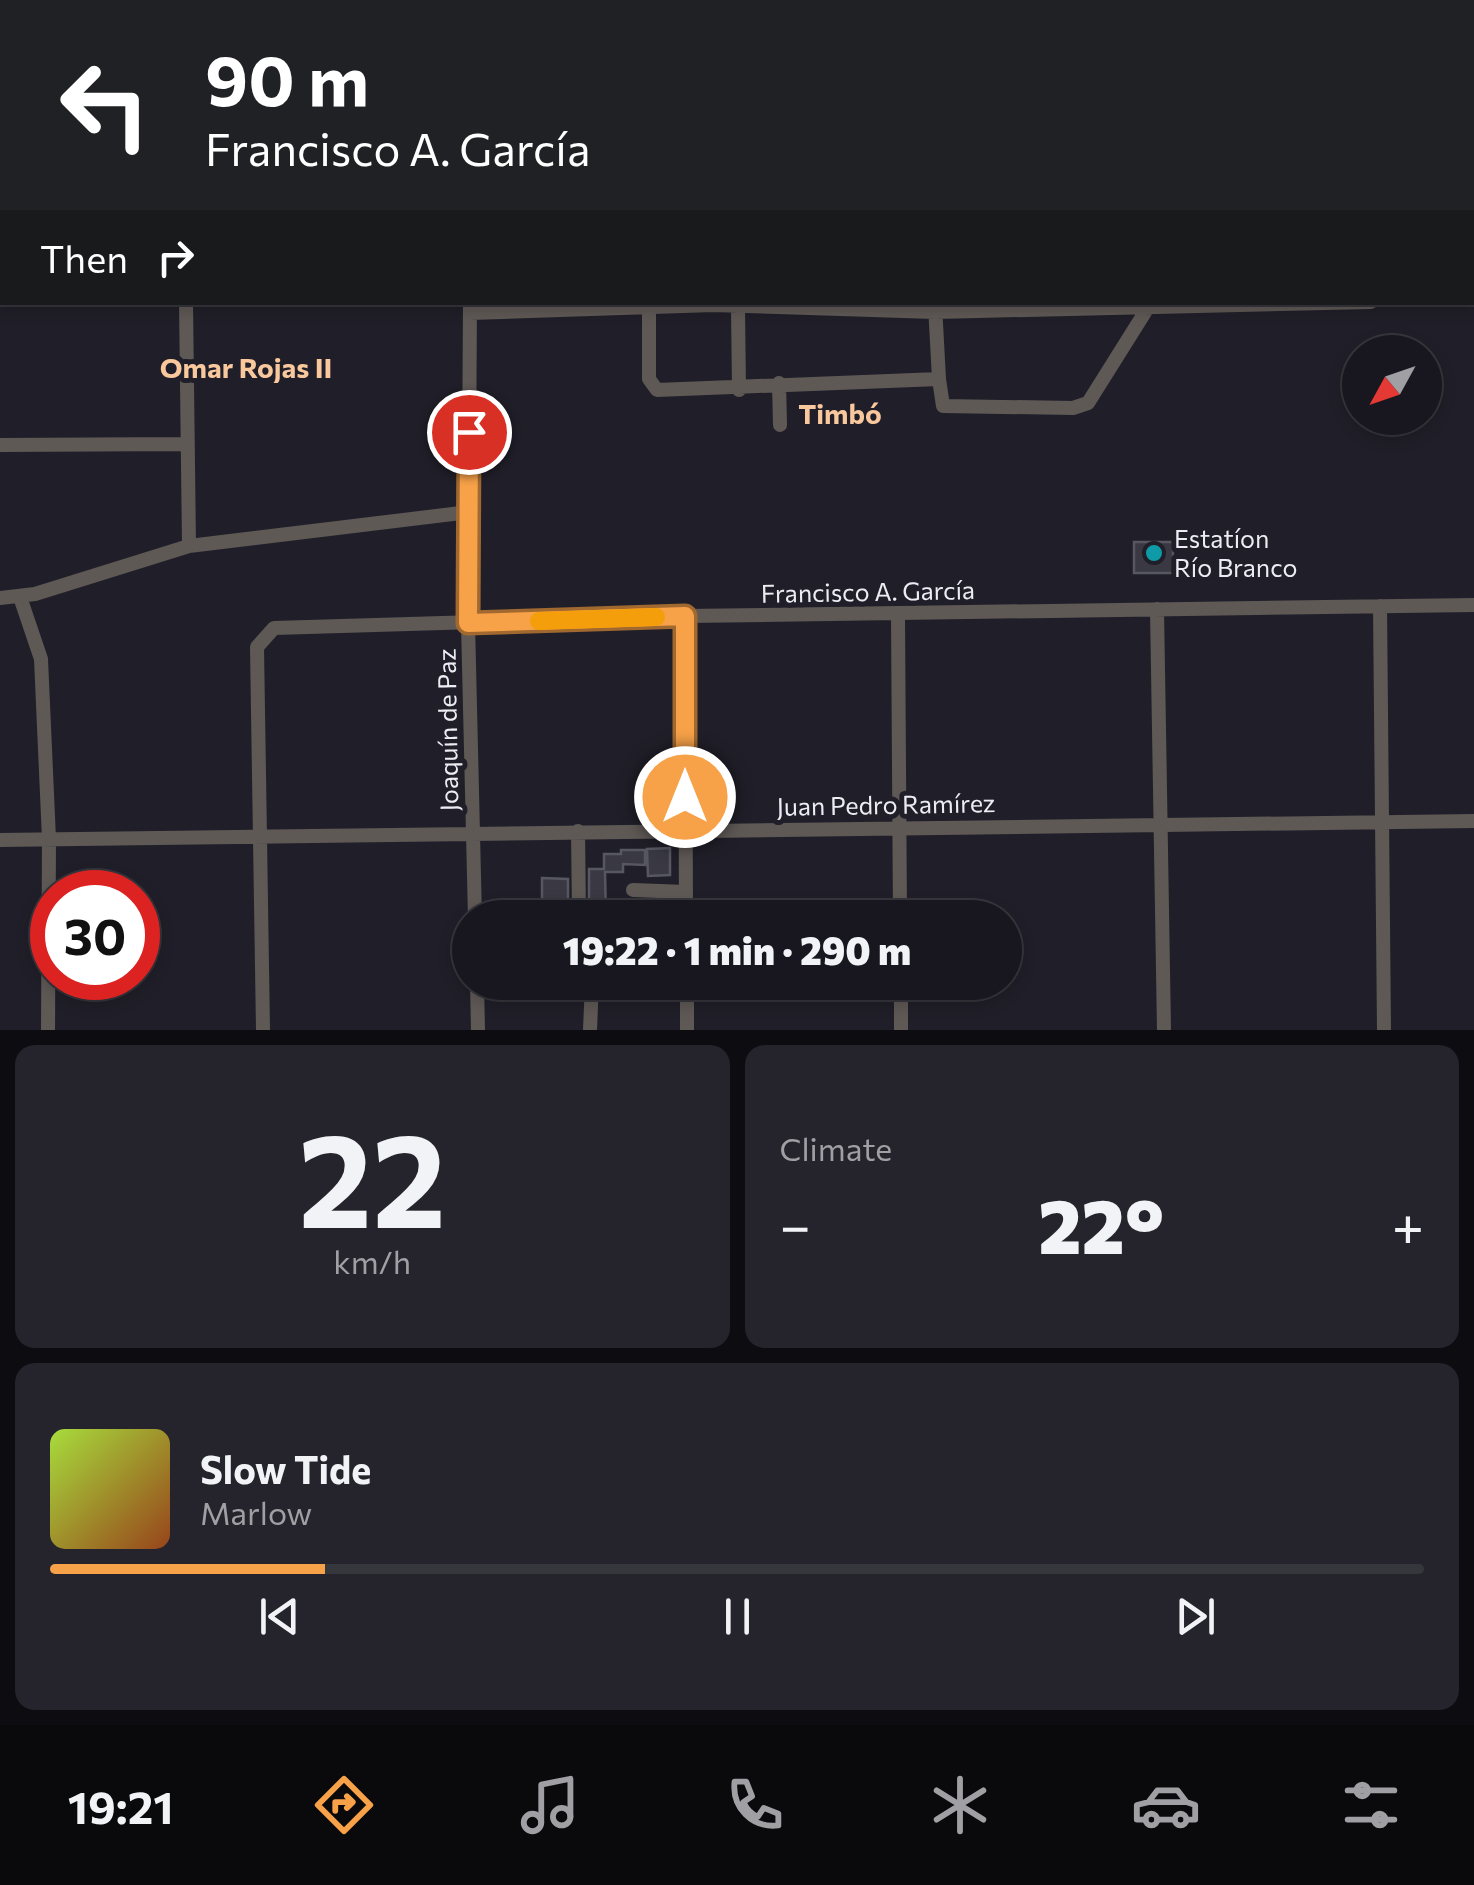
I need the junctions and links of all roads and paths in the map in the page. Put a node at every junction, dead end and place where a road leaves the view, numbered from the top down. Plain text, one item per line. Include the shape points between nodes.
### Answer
1 (186, 305) edge
2 (692, 305) edge
3 (719, 305) edge
4 (1258, 305) edge
5 (649, 307) junction
6 (935, 307) edge
7 (470, 308) edge
8 (738, 308) junction
9 (1147, 308) junction
10 (939, 379) junction
11 (779, 384) junction
12 (739, 390) junction
13 (780, 425) dead end
14 (185, 444) junction
15 (0, 446) edge
16 (469, 512) junction
17 (189, 546) junction
18 (20, 597) junction
19 (0, 598) edge
20 (1474, 605) edge
21 (1380, 606) junction
22 (1156, 608) junction
23 (685, 616) junction
24 (898, 616) junction
25 (468, 623) junction
26 (1474, 821) edge
27 (1384, 822) junction
28 (1160, 823) junction
29 (898, 825) junction
30 (578, 831) junction
31 (472, 833) junction
32 (685, 833) junction
33 (262, 837) junction
34 (0, 840) edge
35 (49, 840) junction
36 (633, 890) dead end
37 (686, 892) junction
38 (474, 900) edge
39 (579, 900) edge
40 (686, 900) edge
41 (900, 900) edge
42 (477, 1000) edge
43 (591, 1000) edge
44 (687, 1000) edge
45 (901, 1000) edge
46 (48, 1030) edge
47 (263, 1030) edge
48 (478, 1030) edge
49 (590, 1030) edge
50 (687, 1030) edge
51 (902, 1030) edge
52 (1164, 1030) edge
53 (1384, 1030) edge

1 - 14 street
2 - 5 street
3 - 8 street
4 - 9 street
5 - 7 street
5 - 12 street via 649,379 658,390
6 - 8 street
6 - 9 street
6 - 10 street
7 - 16 street, Joaquín de Paz
8 - 12 street
9 - 10 street via 1088,404 942,406
10 - 11 street
11 - 12 street
11 - 13 street
14 - 15 street
14 - 17 street
16 - 17 street
16 - 25 street, Joaquín de Paz
17 - 18 street
18 - 19 street
18 - 35 street via 42,659
20 - 21 street, Francisco A. García
21 - 22 street, Francisco A. García
21 - 27 street
22 - 24 street, Francisco A. García
22 - 28 street
23 - 24 street, Francisco A. García
23 - 25 street, Francisco A. García
23 - 32 street
24 - 29 street
25 - 31 street, Joaquín de Paz
25 - 33 street, Francisco A. García via 284,626 264,634 257,648
26 - 27 street, Juan Pedro Ramírez
27 - 28 street, Juan Pedro Ramírez
27 - 53 street
28 - 29 street, Juan Pedro Ramírez
28 - 52 street
29 - 32 street, Juan Pedro Ramírez
29 - 41 street
30 - 31 street, Juan Pedro Ramírez
30 - 32 street, Juan Pedro Ramírez
30 - 39 street
31 - 33 street, Juan Pedro Ramírez
31 - 38 street, Joaquín de Paz
32 - 37 street
33 - 35 street, Juan Pedro Ramírez
33 - 47 street
34 - 35 street, Juan Pedro Ramírez
35 - 46 street
36 - 37 street
37 - 40 street
42 - 48 street
43 - 49 street
44 - 50 street
45 - 51 street

